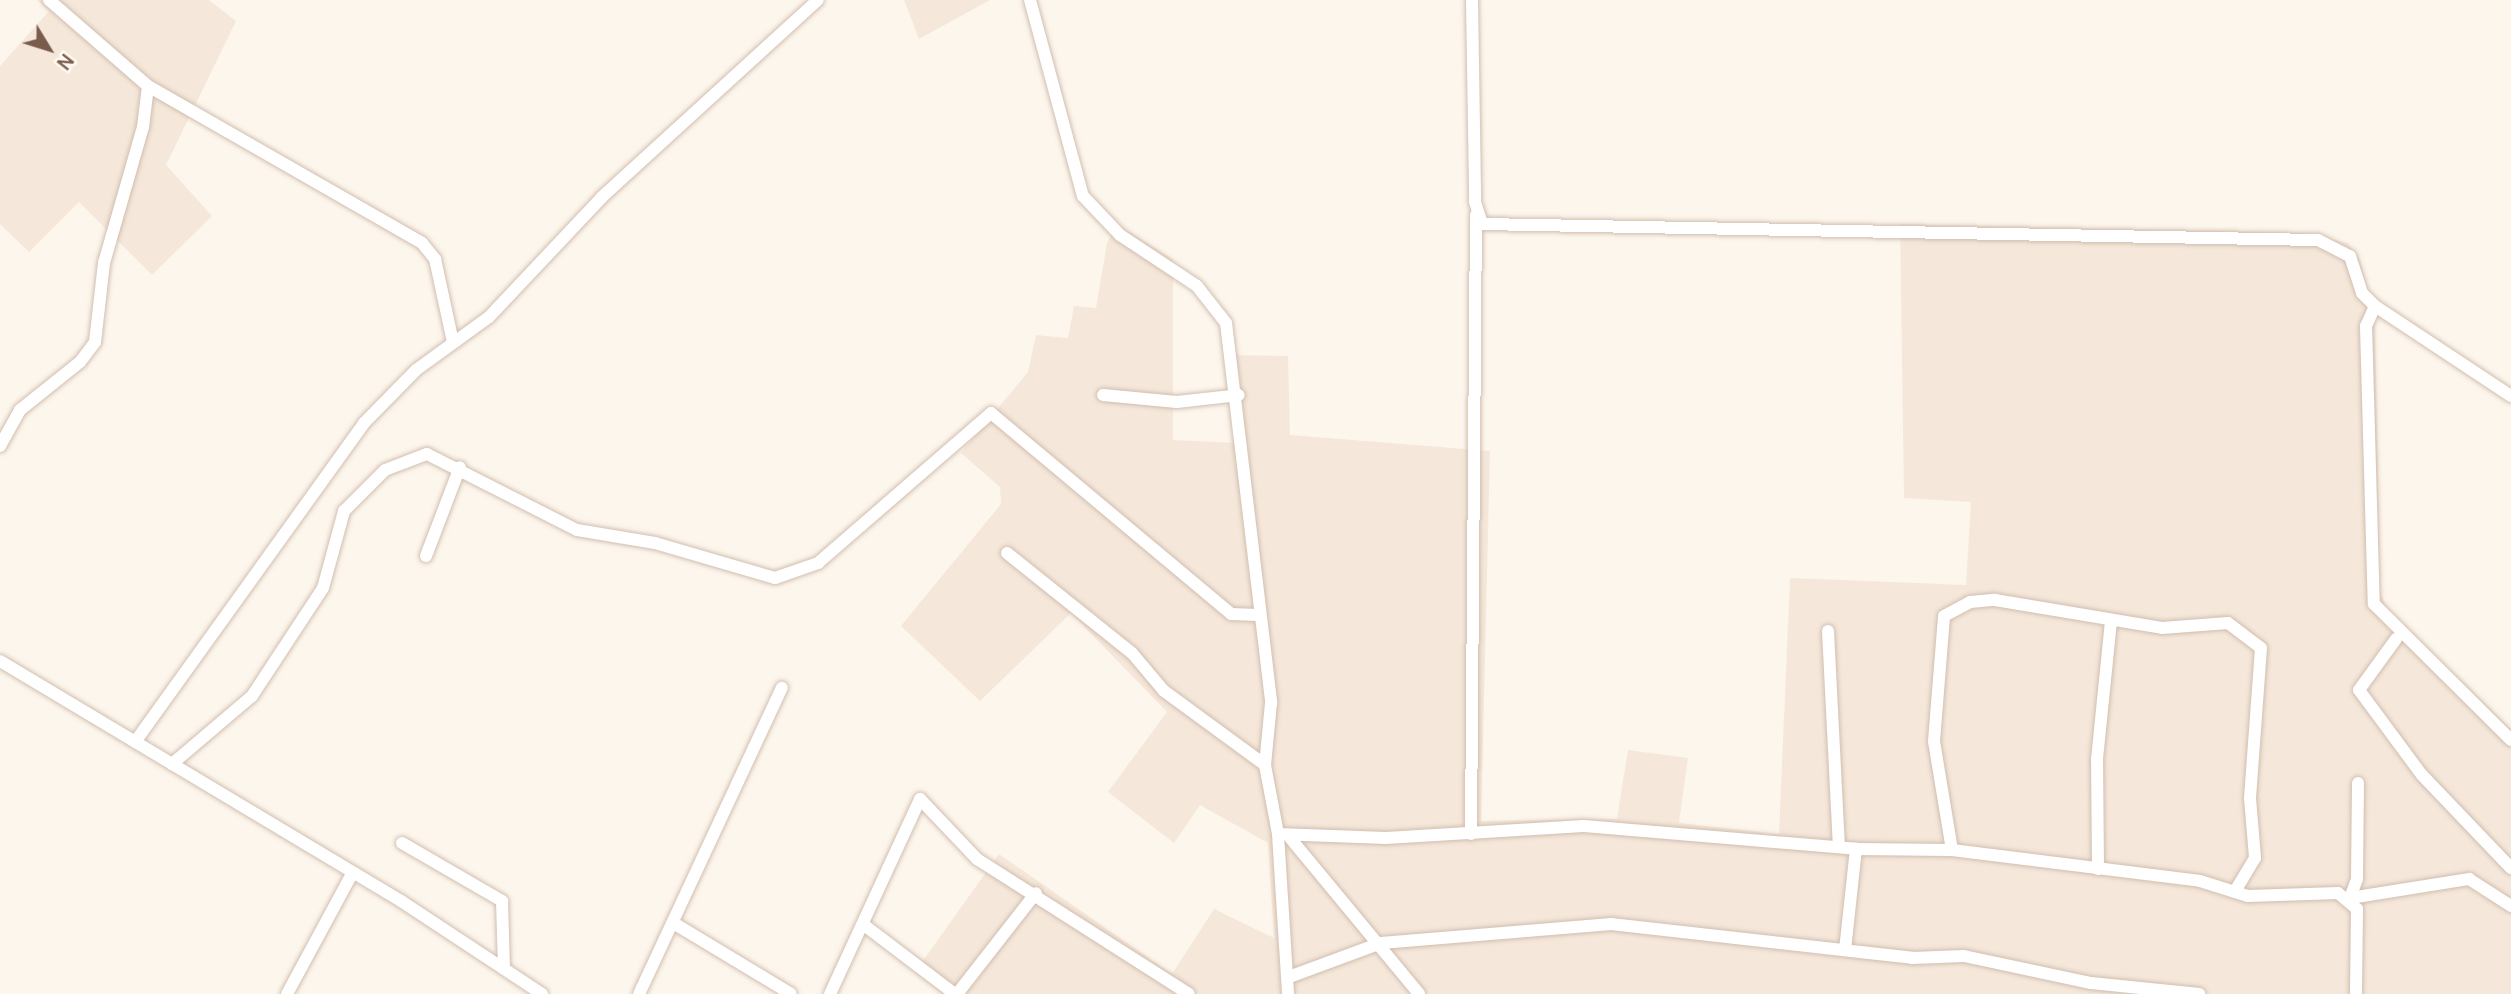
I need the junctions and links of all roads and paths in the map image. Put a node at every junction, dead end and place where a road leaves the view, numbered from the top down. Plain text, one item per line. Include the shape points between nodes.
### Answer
1 (49, 0) edge
2 (818, 0) edge
3 (1030, 0) edge
4 (1472, 0) edge
5 (148, 86) junction
6 (1476, 214) junction
7 (2375, 306) junction
8 (453, 342) junction
9 (1103, 395) dead end
10 (1239, 395) junction
11 (2511, 396) edge
12 (0, 446) edge
13 (460, 467) junction
14 (1007, 553) dead end
15 (426, 556) dead end
16 (1258, 615) junction
17 (2111, 621) junction
18 (1828, 631) dead end
19 (2396, 639) dead end
20 (0, 661) edge
21 (782, 688) dead end
22 (2511, 740) edge
23 (135, 742) junction
24 (172, 764) junction
25 (1265, 765) junction
26 (2358, 783) dead end
27 (1278, 834) junction
28 (1471, 834) junction
29 (1292, 839) junction
30 (402, 843) dead end
31 (1839, 847) junction
32 (1856, 849) junction
33 (1952, 850) junction
34 (2511, 868) edge
35 (2098, 869) junction
36 (352, 874) junction
37 (2236, 890) junction
38 (1036, 893) junction
39 (2350, 898) junction
40 (2511, 906) edge
41 (675, 924) junction
42 (864, 925) junction
43 (1381, 943) junction
44 (1844, 950) junction
45 (504, 968) junction
46 (1289, 977) junction
47 (287, 994) edge
48 (542, 994) edge
49 (639, 994) edge
50 (791, 994) edge
51 (830, 994) edge
52 (956, 994) edge
53 (1189, 994) edge
54 (1287, 994) edge
55 (1419, 994) edge
56 (2199, 994) edge
57 (2356, 994) edge

1 - 5 street
2 - 8 street via 595,203 489,317
3 - 10 street via 1083,196 1120,235 1217,303 1233,348
4 - 6 street
5 - 8 street via 422,243 435,259
5 - 12 street via 143,127 104,263 95,342 63,377 25,404
6 - 7 street via 1482,224 1495,225 2318,240 2350,256 2362,293
6 - 28 street
7 - 11 street
7 - 22 street via 2366,326 2374,604
8 - 23 street via 416,370 364,424
9 - 10 street via 1177,402
10 - 16 street
13 - 15 street
13 - 16 street via 577,530 655,543 758,578 775,578 818,563 991,414 1231,614
13 - 24 street via 427,454 410,457 385,470 344,511 323,588 252,696
14 - 25 street via 1132,653 1164,691
16 - 25 street via 1272,703
17 - 33 street via 1995,600 1970,602 1944,616 1934,741
17 - 35 street via 2097,760
17 - 37 street via 2162,628 2228,623 2261,648 2250,798 2255,858
18 - 31 street
19 - 34 street via 2359,690 2422,775
20 - 23 street
21 - 41 street
23 - 24 street
24 - 36 street
25 - 27 street
26 - 39 street via 2357,879
27 - 29 street
27 - 46 street
28 - 29 street
28 - 31 street via 1584,826
29 - 43 street
30 - 45 street via 502,901
31 - 32 street
32 - 33 street
32 - 44 street
33 - 35 street
35 - 37 street
36 - 45 street
36 - 47 street
37 - 39 street via 2264,897
38 - 42 street via 977,859 920,799
38 - 52 street
38 - 53 street
39 - 40 street via 2469,879
39 - 57 street via 2357,909
41 - 49 street
41 - 50 street
42 - 51 street
42 - 52 street
43 - 44 street via 1611,924
43 - 46 street
43 - 55 street
44 - 56 street via 2008,961 2091,983
45 - 48 street
46 - 54 street

